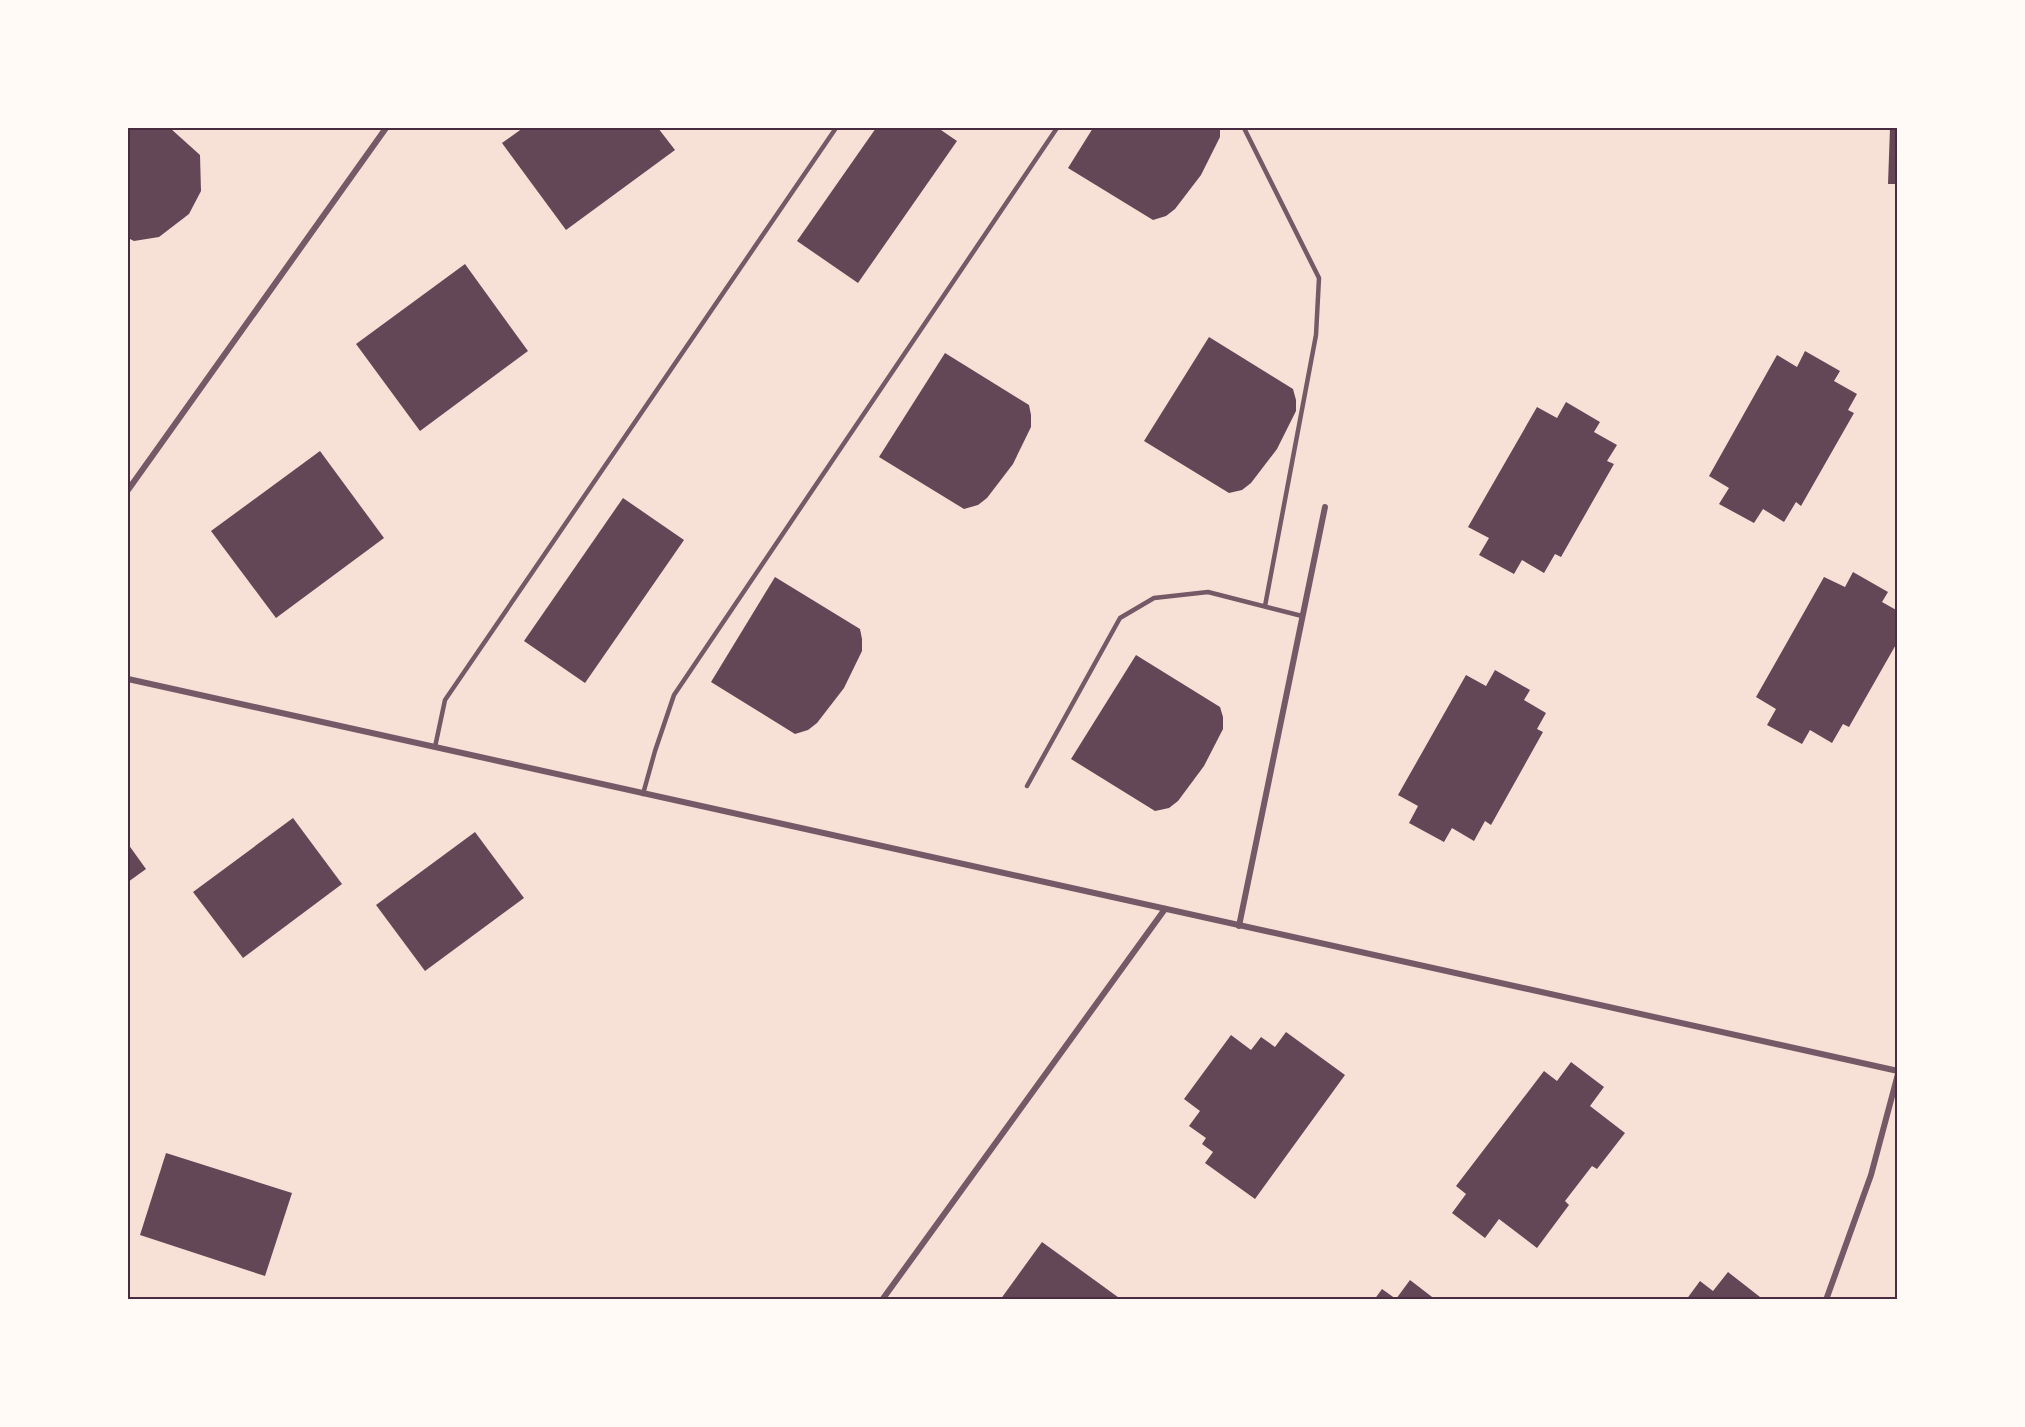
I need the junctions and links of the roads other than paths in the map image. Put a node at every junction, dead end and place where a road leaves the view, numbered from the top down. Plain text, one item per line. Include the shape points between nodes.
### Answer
1 (386, 128) edge
2 (836, 128) edge
3 (1057, 128) edge
4 (1244, 128) edge
5 (128, 490) edge
6 (1325, 507) dead end
7 (1264, 606) junction
8 (1302, 616) junction
9 (128, 679) edge
10 (435, 747) junction
11 (1027, 786) dead end
12 (643, 794) junction
13 (1165, 909) junction
14 (1239, 926) junction
15 (1898, 1072) edge
16 (882, 1299) edge
17 (1826, 1299) edge

1 - 5 street
2 - 10 lane via 445,700
3 - 12 lane via 674,695
4 - 7 lane via 1319,278 1316,335
6 - 8 street
7 - 8 lane
7 - 11 lane via 1208,592 1154,598 1120,618
8 - 14 street
9 - 10 street
10 - 12 street
12 - 13 street
13 - 14 street
13 - 16 street
14 - 15 street
15 - 17 street via 1871,1175

